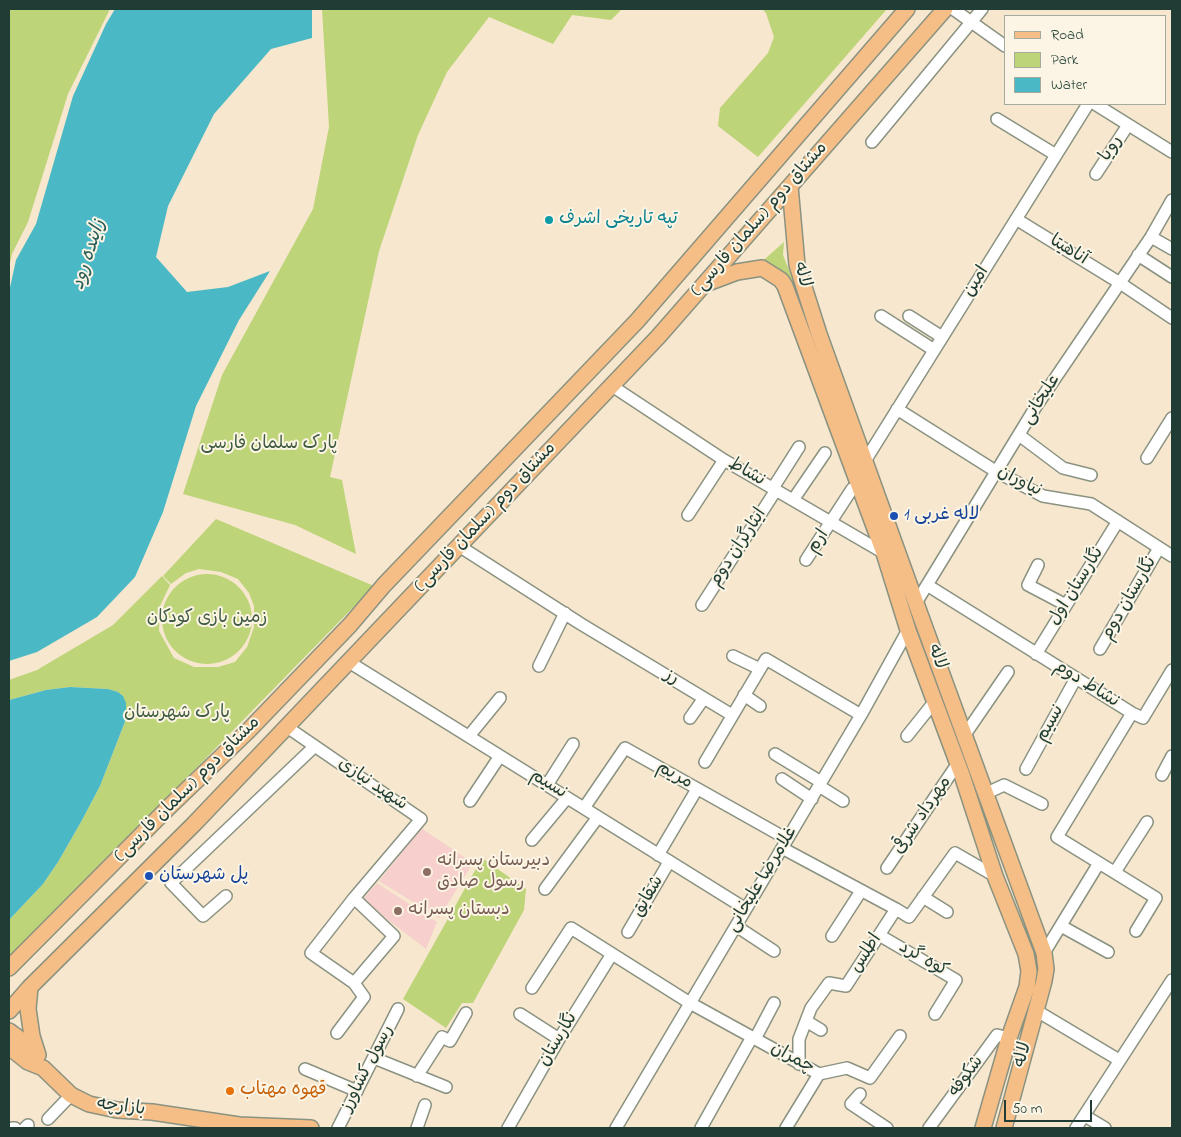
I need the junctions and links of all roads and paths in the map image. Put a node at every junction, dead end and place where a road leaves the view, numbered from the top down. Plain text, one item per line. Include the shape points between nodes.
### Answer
1 (907, 9) edge
2 (945, 9) edge
3 (953, 9) edge
4 (982, 9) edge
5 (971, 22) junction
6 (1004, 45) edge
7 (1087, 105) edge
8 (1097, 105) edge
9 (997, 119) dead end
10 (1128, 125) junction
11 (872, 142) dead end
12 (1172, 152) edge
13 (1056, 155) junction
14 (1096, 174) dead end
15 (790, 186) junction
16 (1171, 206) edge
17 (1016, 219) junction
18 (1151, 237) junction
19 (1172, 249) edge
20 (1138, 256) junction
21 (1172, 277) edge
22 (1120, 282) junction
23 (704, 285) junction
24 (881, 316) dead end
25 (909, 316) dead end
26 (1172, 318) edge
27 (813, 337) junction
28 (942, 337) junction
29 (934, 350) junction
30 (612, 386) junction
31 (897, 409) junction
32 (1172, 418) edge
33 (1019, 435) junction
34 (799, 446) dead end
35 (825, 453) dead end
36 (1147, 458) dead end
37 (724, 460) junction
38 (865, 460) junction
39 (997, 472) junction
40 (1091, 475) dead end
41 (774, 489) junction
42 (852, 490) dead end
43 (793, 500) junction
44 (688, 515) dead end
45 (1118, 521) junction
46 (831, 523) junction
47 (459, 546) junction
48 (1159, 548) junction
49 (884, 553) junction
50 (1172, 556) edge
51 (806, 560) dead end
52 (1038, 565) dead end
53 (927, 585) junction
54 (916, 603) junction
55 (1066, 605) junction
56 (702, 606) dead end
57 (565, 614) junction
58 (908, 630) junction
59 (1100, 649) dead end
60 (1036, 654) junction
61 (733, 656) dead end
62 (349, 662) junction
63 (539, 666) dead end
64 (760, 669) junction
65 (1172, 670) edge
66 (1008, 672) dead end
67 (942, 675) junction
68 (1076, 678) junction
69 (928, 682) junction
70 (744, 695) junction
71 (500, 698) dead end
72 (704, 698) junction
73 (935, 700) junction
74 (760, 706) dead end
75 (1132, 714) junction
76 (732, 715) junction
77 (861, 715) junction
78 (690, 718) dead end
79 (286, 727) junction
80 (468, 736) junction
81 (907, 736) dead end
82 (964, 736) junction
83 (573, 744) dead end
84 (315, 746) junction
85 (774, 754) dead end
86 (500, 756) junction
87 (1172, 756) edge
88 (705, 762) dead end
89 (958, 763) junction
90 (1026, 769) dead end
91 (1162, 775) dead end
92 (782, 779) dead end
93 (820, 784) junction
94 (547, 785) junction
95 (697, 789) junction
96 (985, 794) junction
97 (567, 798) junction
98 (812, 799) junction
99 (470, 801) dead end
100 (843, 801) dead end
101 (1042, 804) dead end
102 (584, 808) junction
103 (598, 817) junction
104 (1147, 822) dead end
105 (532, 840) dead end
106 (785, 844) junction
107 (658, 855) junction
108 (669, 862) junction
109 (1100, 863) junction
110 (887, 868) dead end
111 (1114, 872) junction
112 (995, 876) junction
113 (545, 889) dead end
114 (861, 891) junction
115 (226, 896) dead end
116 (923, 897) junction
117 (354, 898) junction
118 (746, 909) junction
119 (896, 909) junction
120 (947, 912) dead end
121 (736, 926) junction
122 (1061, 926) junction
123 (1136, 931) dead end
124 (628, 932) dead end
125 (879, 935) junction
126 (832, 936) dead end
127 (774, 950) dead end
128 (1108, 952) dead end
129 (1044, 953) junction
130 (612, 954) junction
131 (9, 968) edge
132 (1172, 980) edge
133 (354, 983) junction
134 (30, 987) junction
135 (532, 988) dead end
136 (690, 1003) junction
137 (774, 1003) dead end
138 (398, 1009) dead end
139 (9, 1011) edge
140 (1036, 1011) junction
141 (466, 1013) dead end
142 (520, 1014) dead end
143 (934, 1014) dead end
144 (806, 1021) junction
145 (821, 1030) dead end
146 (9, 1031) edge
147 (337, 1033) dead end
148 (900, 1036) dead end
149 (754, 1038) junction
150 (1009, 1038) junction
151 (559, 1039) junction
152 (9, 1047) edge
153 (9, 1054) edge
154 (374, 1058) junction
155 (1119, 1060) junction
156 (36, 1062) junction
157 (799, 1064) junction
158 (305, 1069) dead end
159 (819, 1074) junction
160 (417, 1076) junction
161 (446, 1087) dead end
162 (357, 1091) junction
163 (71, 1094) junction
164 (860, 1094) dead end
165 (424, 1105) dead end
166 (1085, 1116) junction
167 (48, 1119) dead end
168 (239, 1127) edge
169 (291, 1128) edge
170 (311, 1128) edge
171 (338, 1128) edge
172 (417, 1128) edge
173 (508, 1128) edge
174 (616, 1128) edge
175 (701, 1128) edge
176 (786, 1128) edge
177 (886, 1128) edge
178 (929, 1128) edge
179 (983, 1128) edge
180 (1004, 1128) edge
181 (1076, 1128) edge
182 (1105, 1128) edge

1 - 131 main road, مشتاق دوم (سلمان فارسی) via 637,321 249,730
2 - 15 main road, مشتاق دوم (سلمان فارسی)
3 - 5 street
4 - 5 street
5 - 6 street
5 - 11 street
7 - 13 street, امین
8 - 10 street
9 - 13 street
10 - 12 street
10 - 14 street, رویا
13 - 17 street, امین
15 - 23 main road, مشتاق دوم (سلمان فارسی)
15 - 27 main road, لاله via 797,265
16 - 18 street, علیخانی
17 - 22 street, آناهیتا
17 - 28 street, امین
18 - 19 street
18 - 20 street, علیخانی
20 - 21 street
20 - 22 street, علیخانی
22 - 26 street, آناهیتا
22 - 33 street, علیخانی
23 - 27 main road, لاله via 737,272 762,268 781,280
23 - 30 main road, مشتاق دوم (سلمان فارسی)
24 - 29 street
25 - 28 street
27 - 38 main road, لاله
27 - 49 main road, لاله via 847,456
28 - 29 street, امین
29 - 31 street, امین
30 - 37 street, نشاط
30 - 47 main road, مشتاق دوم (سلمان فارسی)
31 - 38 street, امین
31 - 39 street, نیاوران
32 - 36 street
33 - 39 street, علیخانی
33 - 40 street via 1063,468
34 - 41 street, ایثارگران دوم
35 - 43 street
37 - 41 street, نشاط
37 - 44 street
38 - 54 main road, لاله
39 - 45 street, نیاوران via 1043,496 1091,504
39 - 53 street, علیخانی
41 - 43 street, نشاط
41 - 56 street, ایثارگران دوم
42 - 46 street, ارم
43 - 46 street, نشاط
45 - 48 street, نیاوران
45 - 55 street, نگارستان اول
46 - 49 street, نشاط
46 - 51 street, ارم
47 - 57 street, رز
47 - 62 main road, مشتاق دوم (سلمان فارسی)
48 - 50 street, نیاوران
48 - 59 street, نگارستان دوم
49 - 58 main road, لاله
52 - 55 street via 1028,585
53 - 54 street, علیخانی
53 - 60 street, نشاط دوم
54 - 67 main road, لاله
55 - 60 street, نگارستان اول
57 - 63 street
57 - 72 street, رز
58 - 69 main road, لاله
58 - 77 street, غلامرضا علیخانی
60 - 68 street, نشاط دوم
61 - 64 street
62 - 79 main road, مشتاق دوم (سلمان فارسی)
62 - 80 street, نسیم
64 - 70 street
64 - 77 street via 766,658
65 - 75 street via 1142,718
66 - 82 street
67 - 69 main road
67 - 82 main road, لاله
68 - 75 street, نشاط دوم
68 - 90 street, نسیم
69 - 73 main road, لاله
70 - 74 street
70 - 76 street
71 - 80 street
72 - 76 street, رز
72 - 78 street
73 - 81 street
73 - 89 main road, لاله
75 - 109 street, نشاط دوم via 1057,837
76 - 88 street
77 - 93 street, غلامرضا علیخانی
79 - 84 street, شهید نیازی
79 - 134 main road, مشتاق دوم (سلمان فارسی)
80 - 86 street, نسیم
82 - 96 main road, لاله
83 - 94 street
84 - 115 street via 171,883 203,916
84 - 117 street, شهید نیازی via 421,819
85 - 93 street
86 - 94 street, نسیم
86 - 99 street
87 - 91 street
89 - 110 street, مهرداد شرقی
89 - 112 main road, لاله
92 - 98 street
93 - 98 street, غلامرضا علیخانی
93 - 100 street
94 - 97 street, نسیم
95 - 102 street, مریم via 625,748
95 - 106 street, مریم
95 - 107 street
96 - 101 street via 1004,785
96 - 129 main road, لاله
97 - 102 street, نسیم
97 - 105 street
98 - 106 street, غلامرضا علیخانی
102 - 103 street, نسیم
103 - 107 street, نسیم
103 - 113 street
104 - 111 street
106 - 114 street
106 - 118 street, غلامرضا علیخانی
107 - 108 street, نسیم
108 - 118 street, نسیم
108 - 124 street, شقایق
109 - 111 street, نشاط دوم
109 - 122 street
111 - 123 street, نشاط دوم via 1156,898
112 - 116 street via 954,852
112 - 150 main road, لاله via 1026,954 1029,971 1027,987
114 - 119 street
114 - 126 street
116 - 119 street via 909,917
116 - 120 street
117 - 133 street via 394,936
117 - 133 street, شهید نیازی via 311,953
118 - 121 street, غلامرضا علیخانی
119 - 125 street, اطلس
121 - 127 street
121 - 136 street, غلامرضا علیخانی
122 - 128 street
122 - 129 street
125 - 143 street, کوه گرد via 956,980
125 - 144 street, اطلس via 846,986 830,983 811,1008
129 - 140 main road, لاله via 1046,969
130 - 135 street via 570,928
130 - 136 street
130 - 151 street, نگارستان
132 - 155 street
133 - 147 street via 364,997
134 - 139 main road, مشتاق دوم (سلمان فارسی)
134 - 156 main road via 28,1009
136 - 149 street, چمران
136 - 174 street, غلامرضا علیخانی
137 - 149 street
138 - 154 street, رسول کشاورز
140 - 155 street
140 - 180 main road, لاله
141 - 160 street via 450,1041 442,1037
142 - 151 street
144 - 145 street
144 - 157 street, اطلس via 799,1039
146 - 156 main road via 24,1042
148 - 159 street, چمران via 870,1078 847,1068
149 - 157 street, چمران
149 - 175 street, چمران
150 - 178 street, شکوفه via 998,1035
150 - 179 main road, لاله
151 - 173 street, نگارستان
152 - 156 main road, بازارچه
153 - 156 main road
154 - 160 street
154 - 162 street, رسول کشاورز
155 - 166 street
156 - 163 main road, بازارچه
157 - 159 street, چمران
158 - 162 street
159 - 176 street
160 - 161 street
162 - 171 street, رسول کشاورز
163 - 167 street
163 - 168 main road, بازارچه via 90,1104 117,1110 152,1112
164 - 177 street via 851,1104
165 - 172 street
166 - 181 street
166 - 182 street
168 - 169 main road, بازارچه
169 - 170 main road, بازارچه

